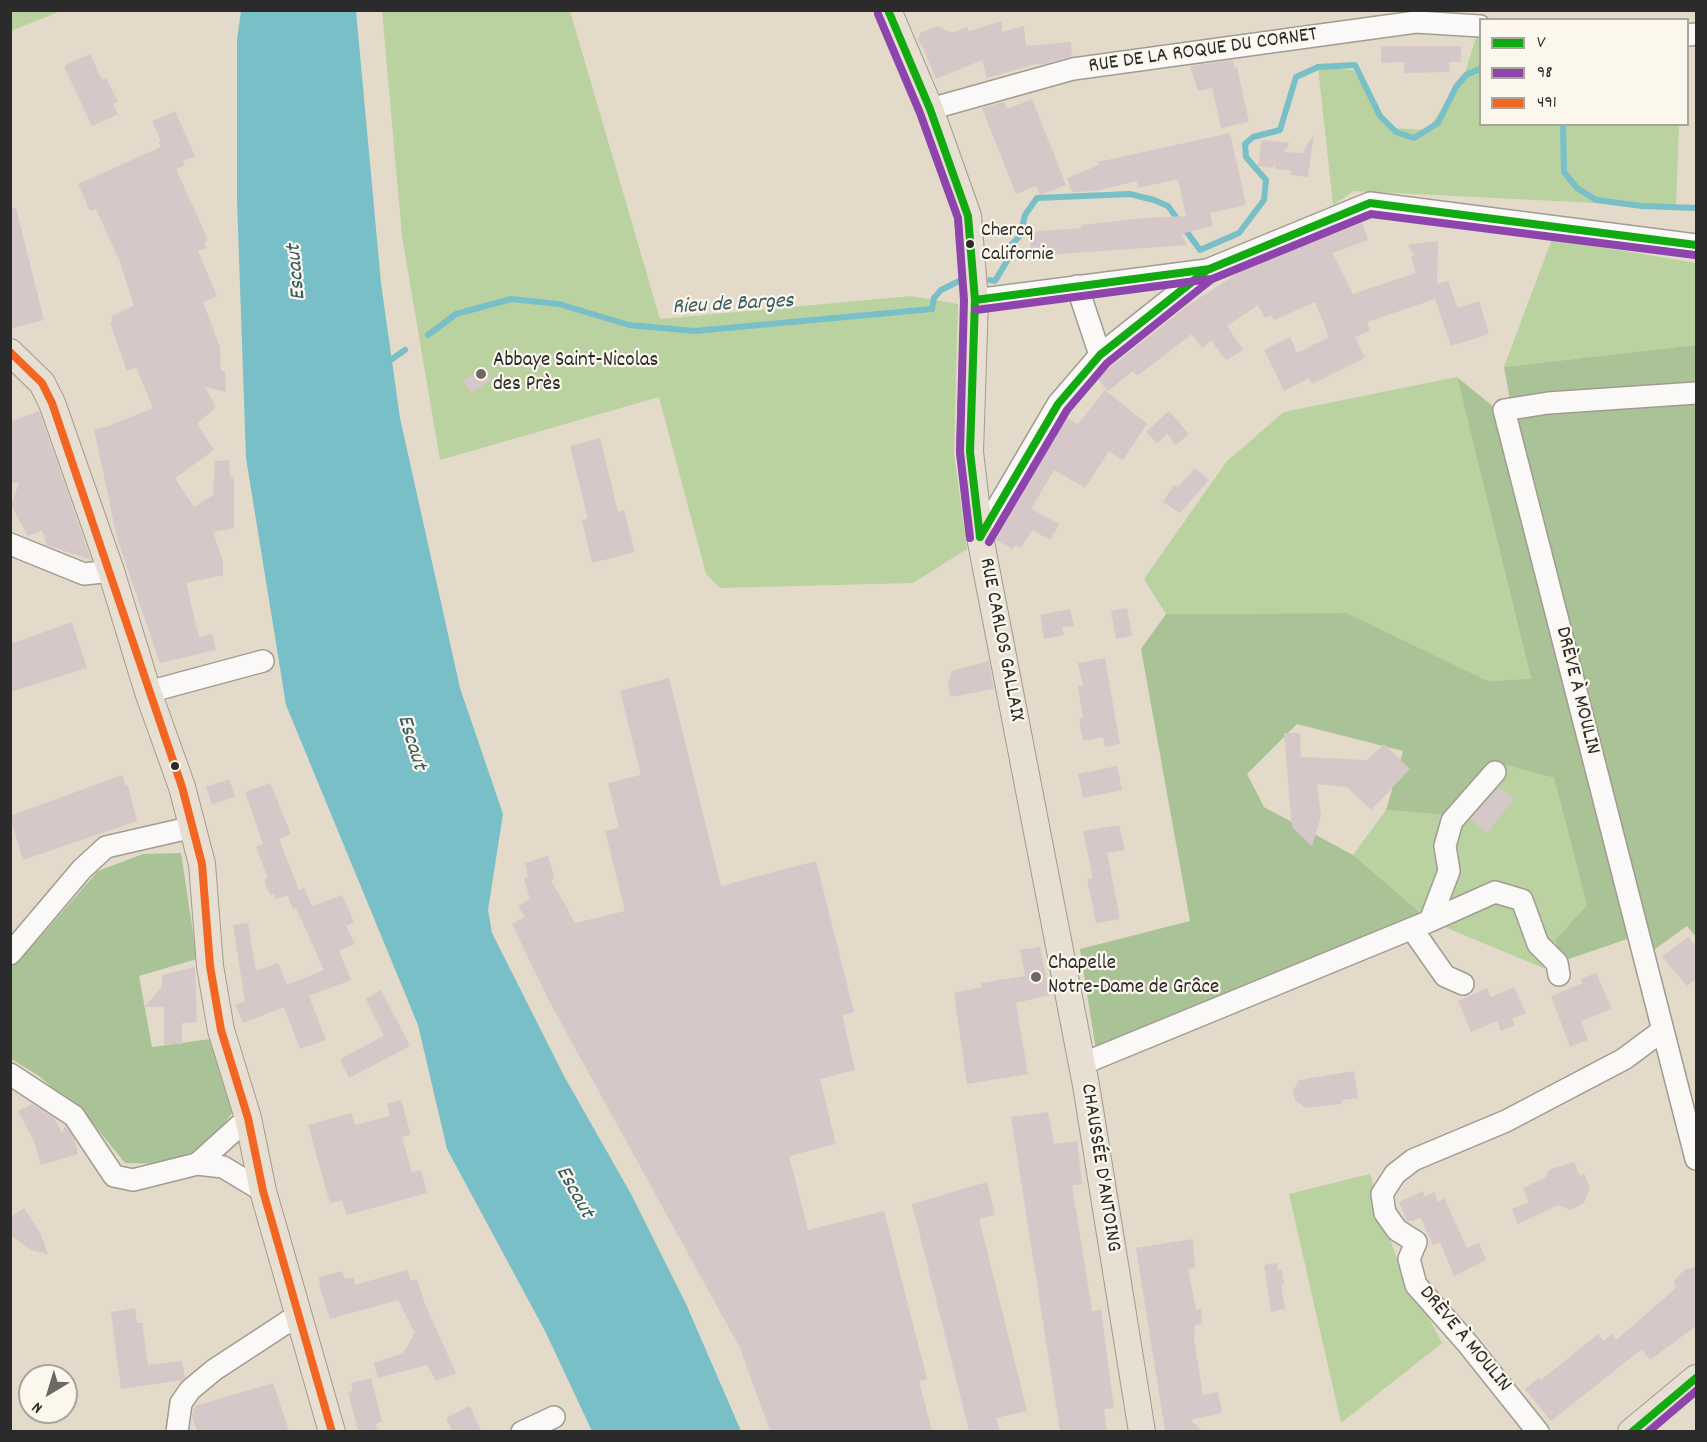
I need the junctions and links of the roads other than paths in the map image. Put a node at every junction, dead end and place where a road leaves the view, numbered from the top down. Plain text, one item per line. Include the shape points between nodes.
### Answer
1 (888, 10) edge
2 (1479, 26) edge
3 (930, 109) junction
4 (1696, 245) edge
5 (1208, 270) junction
6 (1077, 285) junction
7 (975, 300) junction
8 (10, 352) edge
9 (1101, 354) junction
10 (1696, 393) edge
11 (980, 537) junction
12 (10, 544) edge
13 (111, 571) junction
14 (263, 661) dead end
15 (148, 692) junction
16 (1495, 772) dead end
17 (194, 826) junction
18 (1421, 925) junction
19 (10, 954) edge
20 (1559, 975) dead end
21 (1462, 984) dead end
22 (1664, 1030) junction
23 (1082, 1064) junction
24 (10, 1074) edge
25 (248, 1118) junction
26 (1696, 1159) edge
27 (197, 1164) junction
28 (263, 1191) junction
29 (298, 1315) junction
30 (1696, 1378) edge
31 (554, 1417) dead end
32 (177, 1431) edge
33 (332, 1431) edge
34 (522, 1431) edge
35 (1142, 1431) edge
36 (1538, 1431) edge
37 (1631, 1431) edge

1 - 3 main road, RUE CARLOS GALLAIX
2 - 3 street, RUE DE LA ROQUE DU CORNET via 1416,22 1073,69
3 - 7 main road, RUE CARLOS GALLAIX via 968,216
4 - 5 street via 1370,203
5 - 6 street
5 - 9 street
6 - 7 street
6 - 9 street
7 - 11 main road, RUE CARLOS GALLAIX via 970,452
8 - 13 main road via 42,383 52,403
9 - 11 street via 1058,404
10 - 22 street, DRÈVE À MOULIN via 1548,403 1504,410
11 - 23 main road, RUE CARLOS GALLAIX
12 - 13 street via 84,574
13 - 15 main road
14 - 15 street
15 - 17 main road
16 - 18 street via 1452,821 1445,846 1449,871
17 - 19 street via 106,847 82,868
17 - 25 main road via 221,1030
18 - 20 street, CHAUSSÉE D'ANTOING via 1495,892 1522,900 1538,944 1557,963
18 - 21 street via 1445,976
18 - 23 street, CHAUSSÉE D'ANTOING
22 - 26 street, DRÈVE À MOULIN
22 - 36 street, DRÈVE À MOULIN via 1614,1064 1506,1121 1413,1160 1395,1174 1382,1194 1385,1213 1397,1230 1416,1242 1409,1259 1416,1285
23 - 35 main road, CHAUSSÉE D'ANTOING
24 - 27 street via 74,1116 114,1176 133,1180
25 - 27 street
25 - 28 main road
27 - 28 street via 224,1167
28 - 29 main road
29 - 32 street via 190,1390 181,1403
29 - 33 main road
30 - 37 main road
31 - 34 street

